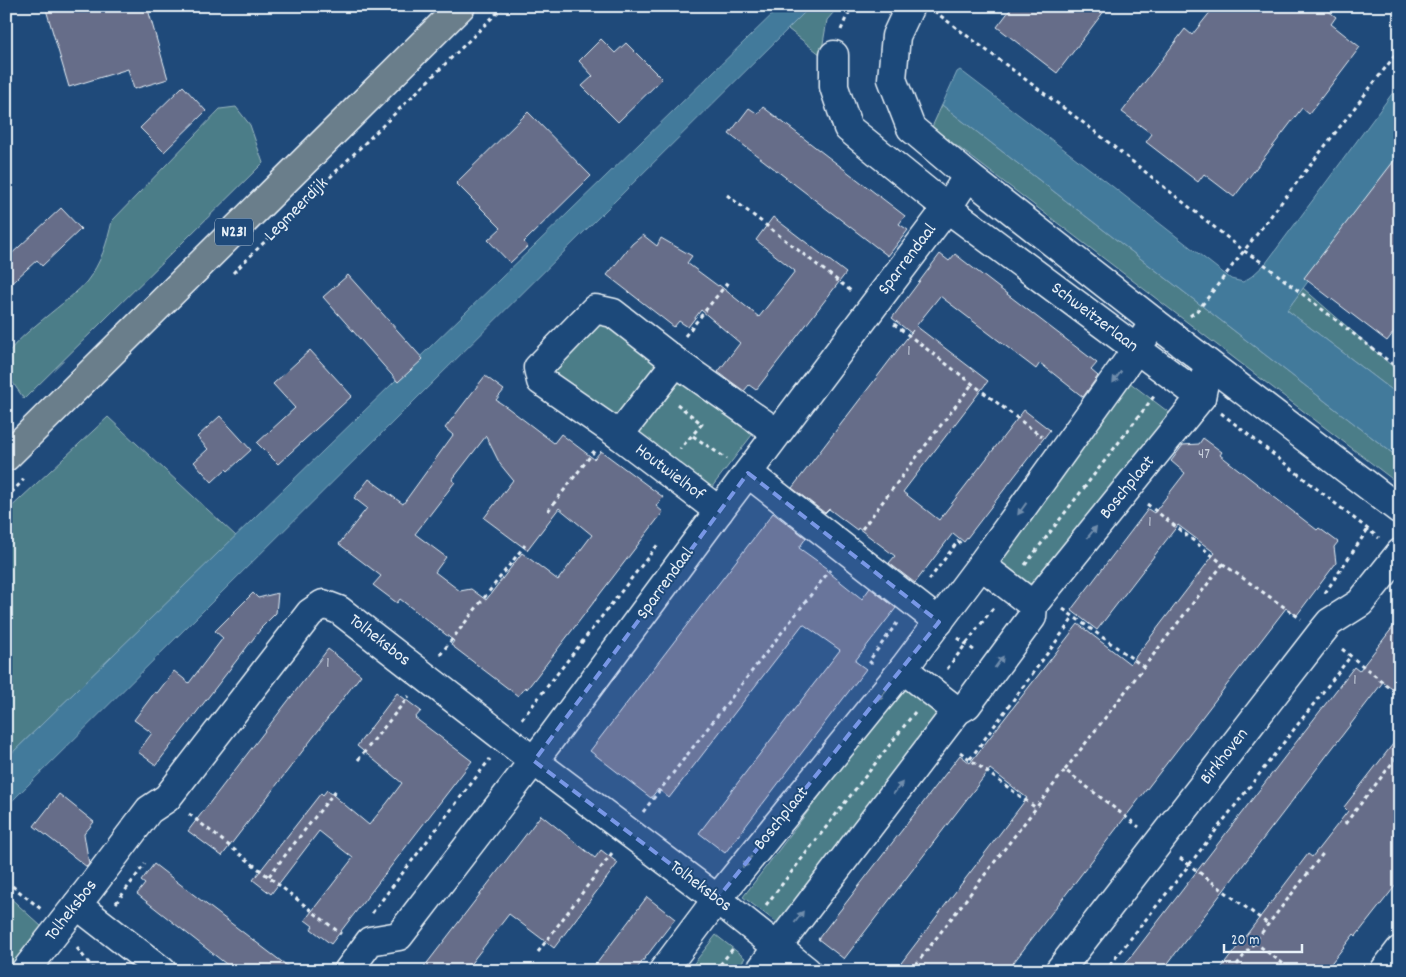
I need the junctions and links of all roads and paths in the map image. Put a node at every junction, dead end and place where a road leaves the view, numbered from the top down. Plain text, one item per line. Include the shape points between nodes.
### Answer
1 (461, 6) edge
2 (504, 6) edge
3 (910, 6) edge
4 (928, 6) edge
5 (1400, 49) edge
6 (834, 56) dead end
7 (968, 176) junction
8 (727, 195) dead end
9 (947, 208) junction
10 (1244, 251) junction
11 (228, 278) dead end
12 (729, 281) dead end
13 (872, 307) junction
14 (1199, 309) dead end
15 (1154, 322) junction
16 (1136, 350) junction
17 (673, 359) junction
18 (1208, 364) junction
19 (1400, 370) edge
20 (1171, 375) junction
21 (973, 383) junction
22 (657, 387) junction
23 (1201, 398) junction
24 (615, 432) junction
25 (777, 433) junction
26 (1062, 452) junction
27 (6, 457) edge
28 (748, 473) junction
29 (29, 474) dead end
30 (1128, 488) junction
31 (6, 499) edge
32 (1400, 510) edge
33 (548, 511) dead end
34 (719, 511) junction
35 (1368, 529) junction
36 (659, 543) dead end
37 (525, 545) dead end
38 (846, 550) junction
39 (1400, 553) edge
40 (1223, 564) junction
41 (981, 565) junction
42 (1008, 586) junction
43 (1321, 598) dead end
44 (1038, 600) junction
45 (1074, 617) junction
46 (938, 622) junction
47 (1321, 633) junction
48 (1350, 656) junction
49 (1144, 667) junction
50 (903, 669) junction
51 (425, 676) junction
52 (931, 690) junction
53 (1400, 696) edge
54 (957, 710) junction
55 (938, 736) junction
56 (506, 738) junction
57 (1400, 753) edge
58 (970, 759) junction
59 (358, 760) dead end
60 (534, 761) junction
61 (1066, 770) junction
62 (336, 790) dead end
63 (167, 798) junction
64 (1036, 808) junction
65 (1345, 824) dead end
66 (628, 832) junction
67 (1159, 842) junction
68 (1325, 851) dead end
69 (1189, 865) junction
70 (269, 876) junction
71 (6, 881) edge
72 (717, 899) junction
73 (69, 915) junction
74 (368, 918) dead end
75 (1268, 924) junction
76 (750, 926) junction
77 (1254, 942) junction
78 (776, 947) junction
79 (1400, 950) edge
80 (538, 952) dead end
81 (355, 961) edge
82 (25, 971) edge
83 (162, 971) edge
84 (664, 971) edge
85 (760, 971) edge
86 (807, 971) edge
87 (911, 971) edge
88 (1059, 971) edge
89 (1105, 971) edge
90 (1232, 971) edge
91 (1293, 971) edge
92 (1384, 971) edge

1 - 27 main road, Legmeerdijk / N231
2 - 11 path, Legmeerdijk
3 - 7 street, Schweitzerlaan via 896,36 892,80 910,128
4 - 10 path via 1093,130
5 - 10 path
6 - 9 street, Schweitzerlaan via 834,87 848,128
7 - 9 street, Sparrendaal
7 - 15 street, Schweitzerlaan
8 - 13 path
9 - 13 street, Sparrendaal
9 - 16 street, Schweitzerlaan
10 - 14 path
10 - 19 path
12 - 17 path
13 - 21 path
13 - 25 street, Sparrendaal
15 - 16 street, Boschplaat
15 - 18 street, Schweitzerlaan
16 - 20 street, Schweitzerlaan
16 -> 26 street, Boschplaat
17 - 22 street, Houtwielhof
17 - 24 street, Houtwielhof via 613,313 595,309 538,368 541,381
17 - 25 street, Houtwielhof
18 - 23 street, Boschplaat
18 - 32 street, Schweitzerlaan
20 - 23 street, Schweitzerlaan
20 - 42 path
21 - 26 path
21 - 38 path
22 - 24 street, Houtwielhof
22 - 28 path via 702,424 693,436
23 - 30 street, Boschplaat
23 - 35 path
24 - 33 path
24 - 34 street, Houtwielhof
25 - 28 street, Sparrendaal
26 -> 41 street, Boschplaat
28 - 34 street, Sparrendaal
28 - 38 street
29 - 31 path
30 - 40 path
44 -> 30 street, Boschplaat
34 - 60 street, Sparrendaal
35 - 39 path
35 - 43 path
36 - 56 path
37 - 51 path
38 - 46 street
38 - 66 path
39 - 47 street, Birkhoven via 1360,603 1330,622
40 - 47 path
40 - 49 path
41 - 42 street
41 - 46 street, Boschplaat
42 - 44 street
42 - 52 path
44 - 45 path
54 -> 44 street, Boschplaat via 967,705 1032,617
45 - 49 path
45 - 58 path
46 - 50 street, Boschplaat
47 - 48 path
47 - 67 street, Birkhoven
48 - 53 path
48 - 69 path
49 - 61 path
50 - 52 street
50 -> 72 street, Boschplaat
51 - 56 street, Tolheksbos
51 - 59 path
51 - 63 street, Tolheksbos via 339,610 323,604 310,614
52 - 54 street
52 - 76 path
54 - 55 street, Boschplaat
55 - 58 path
78 -> 55 street, Boschplaat
56 - 60 street, Tolheksbos
56 - 74 path
57 - 65 path
58 - 64 path
60 - 66 street, Tolheksbos
60 - 81 street, Sparrendaal via 399,936 370,941
61 - 64 path
61 - 67 path
62 - 70 path
63 - 70 path
63 - 73 street, Tolheksbos via 149,810
64 - 87 path
66 - 72 street, Tolheksbos
66 - 80 path
67 - 69 path
67 - 88 street, Birkhoven
68 - 75 path
69 - 75 path
69 - 89 path
70 - 81 path
71 - 73 path
72 - 76 street, Tolheksbos
72 - 84 street, Boschplaat
73 - 82 street, Tolheksbos
73 - 83 street
75 - 77 path
76 - 78 street, Tolheksbos
77 - 90 path
77 - 91 path
78 - 85 street, Boschplaat
78 - 86 street, Tolheksbos
79 - 92 street

